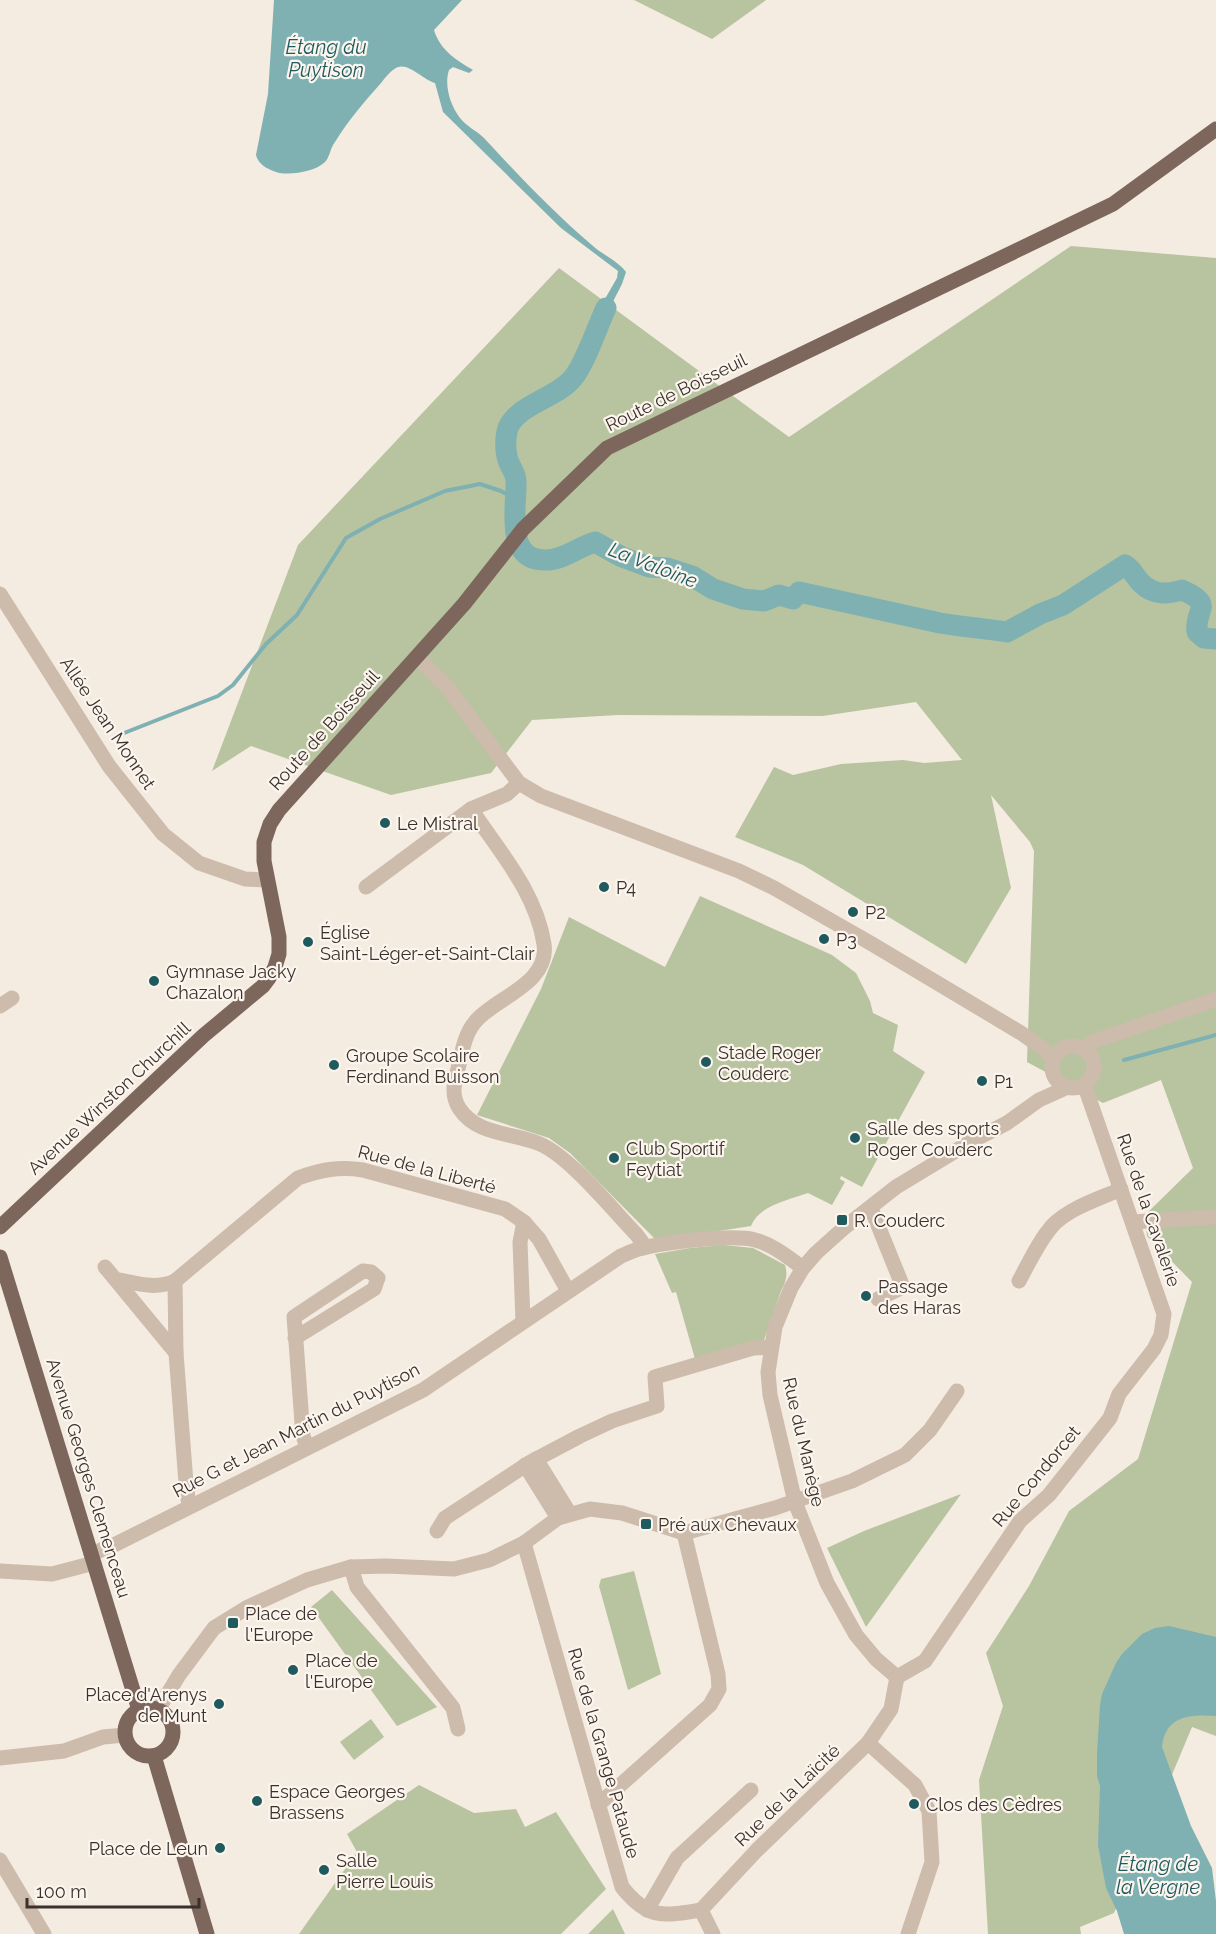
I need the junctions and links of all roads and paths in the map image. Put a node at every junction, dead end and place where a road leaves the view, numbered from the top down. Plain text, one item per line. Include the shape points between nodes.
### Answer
1 (1216, 129) edge
2 (0, 594) edge
3 (417, 657) junction
4 (519, 783) junction
5 (471, 809) junction
6 (267, 880) junction
7 (366, 887) dead end
8 (272, 904) joint
9 (1216, 999) edge
10 (1021, 1033) junction
11 (1116, 1034) junction
12 (1067, 1047) junction
13 (1084, 1050) junction
14 (1053, 1059) junction
15 (1093, 1063) junction
16 (1055, 1078) junction
17 (1084, 1084) junction
18 (1068, 1087) junction
19 (1039, 1100) junction
20 (1121, 1189) junction
21 (871, 1208) junction
22 (1216, 1217) edge
23 (524, 1222) junction
24 (1133, 1222) junction
25 (0, 1227) edge
26 (642, 1248) junction
27 (0, 1257) edge
28 (105, 1267) dead end
29 (803, 1268) junction
30 (115, 1279) junction
31 (175, 1281) junction
32 (1019, 1281) dead end
33 (568, 1291) junction
34 (878, 1299) dead end
35 (523, 1321) junction
36 (295, 1338) junction
37 (771, 1347) junction
38 (1154, 1349) joint
39 (176, 1353) junction
40 (957, 1391) dead end
41 (307, 1447) junction
42 (530, 1462) junction
43 (795, 1502) junction
44 (189, 1506) junction
45 (564, 1516) junction
46 (437, 1531) dead end
47 (684, 1533) junction
48 (524, 1543) junction
49 (93, 1559) junction
50 (351, 1567) junction
51 (0, 1571) edge
52 (897, 1677) junction
53 (139, 1710) junction
54 (158, 1710) junction
55 (458, 1730) dead end
56 (125, 1735) junction
57 (868, 1743) junction
58 (154, 1756) junction
59 (0, 1758) edge
60 (751, 1790) dead end
61 (598, 1805) junction
62 (0, 1860) edge
63 (647, 1910) junction
64 (702, 1910) junction
65 (44, 1934) edge
66 (207, 1934) edge
67 (713, 1934) edge
68 (908, 1934) edge

1 - 3 main road, Route de Boisseuil via 1113,204 607,447 523,529
2 - 6 street, Allée Jean Monnet via 109,766 163,834 199,863 245,879
3 - 4 street via 447,688
3 - 6 main road, Route de Boisseuil via 279,810 264,842
4 - 5 street via 507,794
4 - 10 street via 542,796 774,888
5 - 7 street
5 - 26 street via 522,884 544,945 543,958 532,978 472,1026 453,1085 456,1102 476,1124 540,1144 558,1155 636,1234
6 - 8 main road, Route de Boisseuil
8 - 25 main road, Avenue Winston Churchill via 279,954 262,986 203,1036
9 - 11 street
10 - 12 street
10 - 14 street
11 - 13 street via 1092,1042
11 - 15 street
12 - 13 street
12 - 14 street
13 - 15 street
14 - 16 street
15 - 17 street via 1092,1075
16 - 18 street
16 - 19 street, Rue du Manège
17 - 18 street
17 - 20 street, Rue de la Cavalerie
18 - 19 street, Rue du Manège
19 - 21 street, Rue du Manège via 1007,1123 896,1187
20 - 24 street, Rue de la Cavalerie
20 - 32 street via 1075,1209 1054,1224
21 - 29 street, Rue du Manège
21 - 34 street via 903,1287
22 - 24 street
23 - 31 street, Rue de la Liberté via 505,1209 363,1170 333,1168 298,1178
23 - 33 street via 539,1239
23 - 35 street via 520,1242
24 - 38 street, Rue de la Cavalerie via 1164,1314
26 - 29 street, Rue G et Jean Martin du Puytison via 725,1238 754,1239
26 - 33 street, Rue G et Jean Martin du Puytison via 621,1256
27 - 49 main road, Avenue Georges Clemenceau
28 - 30 street
29 - 37 street, Rue du Manège via 781,1309
30 - 31 street via 150,1286
30 - 39 street
31 - 39 street
33 - 35 street, Rue G et Jean Martin du Puytison
35 - 41 street, Rue G et Jean Martin du Puytison via 423,1390
36 - 36 street via 294,1317 363,1271 378,1278 374,1290
36 - 41 street
37 - 42 street via 753,1348 655,1377 657,1406 612,1421
37 - 43 street, Rue du Manège via 770,1395
38 - 52 street, Rue Condorcet via 1119,1394 1110,1418 1049,1495 1020,1521 925,1661
39 - 44 street
40 - 43 street via 930,1430 905,1455 852,1481
41 - 44 street, Rue G et Jean Martin du Puytison
42 - 45 street
42 - 46 street via 445,1518
43 - 47 street
43 - 52 street, Rue du Manège via 826,1583 856,1635
44 - 49 street, Rue G et Jean Martin du Puytison
45 - 47 street via 590,1509 622,1513
45 - 48 street
47 - 61 street via 719,1689 710,1705
48 - 50 street via 489,1560 454,1569
48 - 61 street, Rue de la Grange Pataude
49 - 51 street, Rue G et Jean Martin du Puytison via 52,1574
49 - 53 main road, Avenue Georges Clemenceau
50 - 54 street via 307,1580 248,1607 214,1628
50 - 55 street via 357,1587 453,1708
52 - 57 street, Rue de la Laïcité via 891,1709
53 - 54 main road
53 - 56 main road via 128,1720
54 - 58 main road via 169,1719 172,1734 167,1748
56 - 58 main road via 138,1754
56 - 59 street via 103,1737 64,1751
57 - 64 street, Rue de la Laïcité via 757,1850
57 - 68 street via 915,1785 929,1810 932,1862
58 - 66 main road
60 - 63 street via 677,1858
61 - 63 street, Rue de la Grange Pataude via 622,1887
62 - 65 street
63 - 64 street via 673,1915
64 - 67 street

